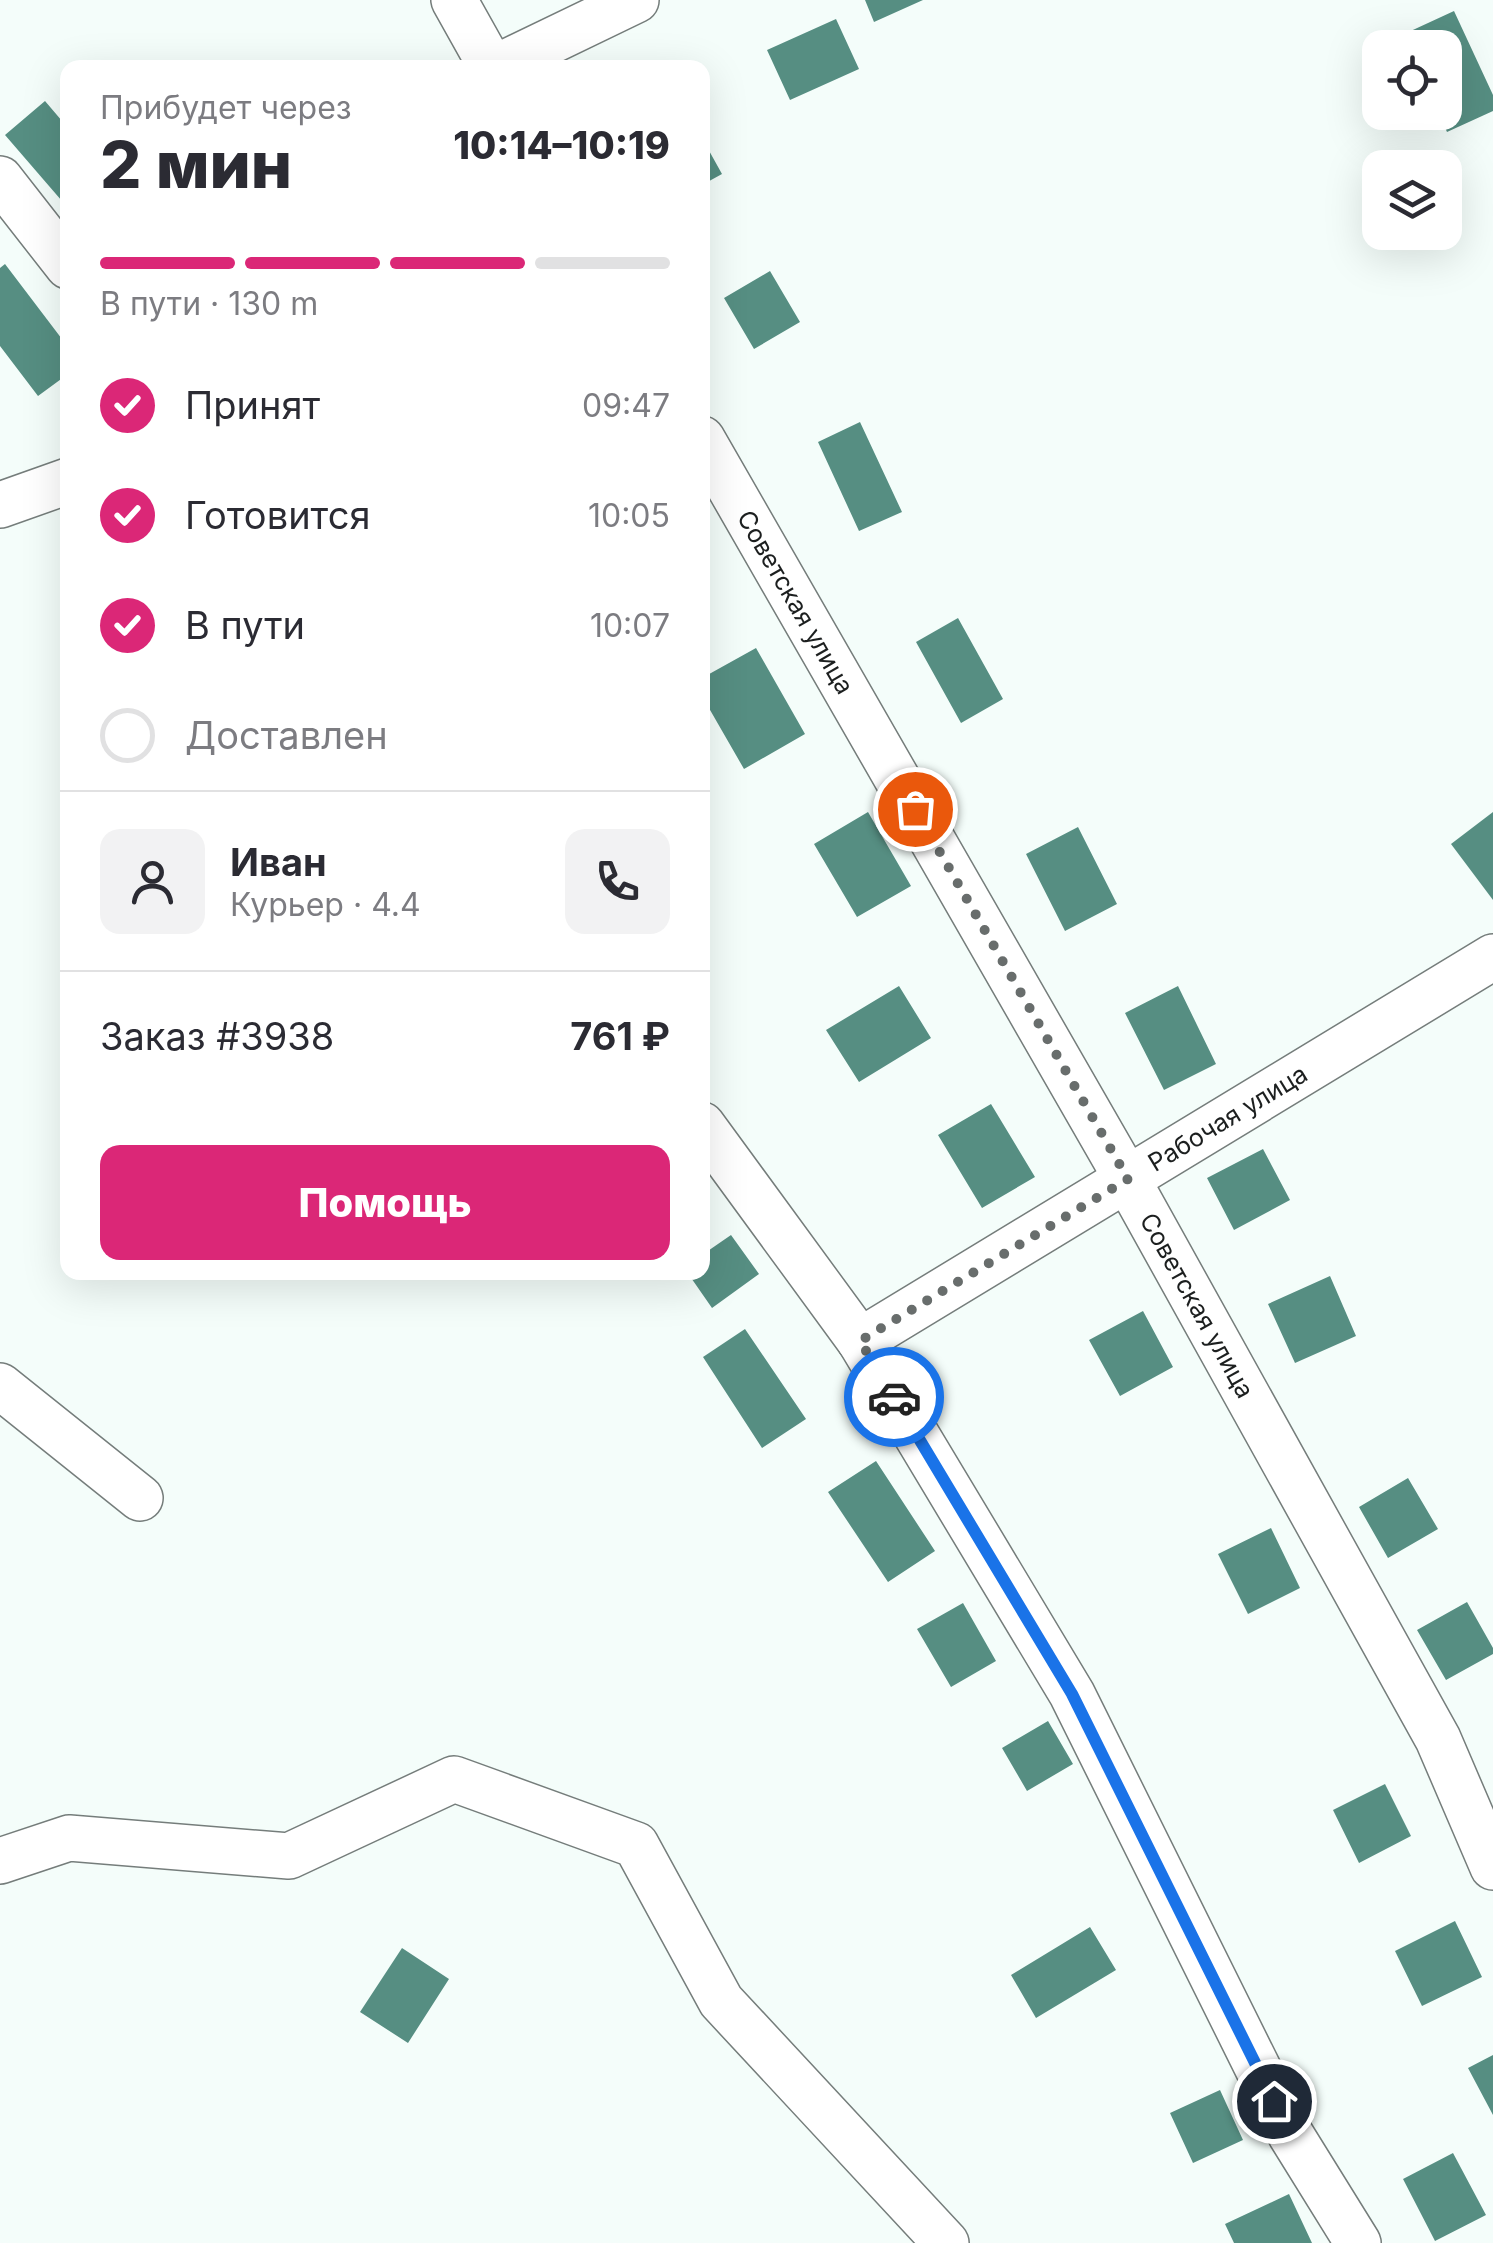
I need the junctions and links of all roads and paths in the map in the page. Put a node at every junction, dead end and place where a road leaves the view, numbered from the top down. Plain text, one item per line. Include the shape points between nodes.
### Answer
1 (454, 0) edge
2 (636, 0) edge
3 (489, 60) edge
4 (511, 60) edge
5 (0, 179) edge
6 (60, 256) edge
7 (710, 452) edge
8 (60, 484) edge
9 (0, 505) edge
10 (1493, 957) edge
11 (710, 1135) edge
12 (1128, 1179) junction
13 (860, 1341) junction
14 (0, 1386) edge
15 (140, 1498) dead end
16 (0, 1861) edge
17 (1493, 1867) edge
18 (946, 2243) edge
19 (1358, 2243) edge

1 - 3 street
2 - 4 street
5 - 6 street
7 - 12 street, Советская улица
8 - 9 street
10 - 12 street, Рабочая улица
11 - 13 street
12 - 13 street, Рабочая улица
12 - 17 street, Советская улица via 1438,1740
13 - 19 street via 1072,1694 1292,2135
14 - 15 street
16 - 18 street via 69,1838 289,1856 454,1779 636,1845 721,2001

